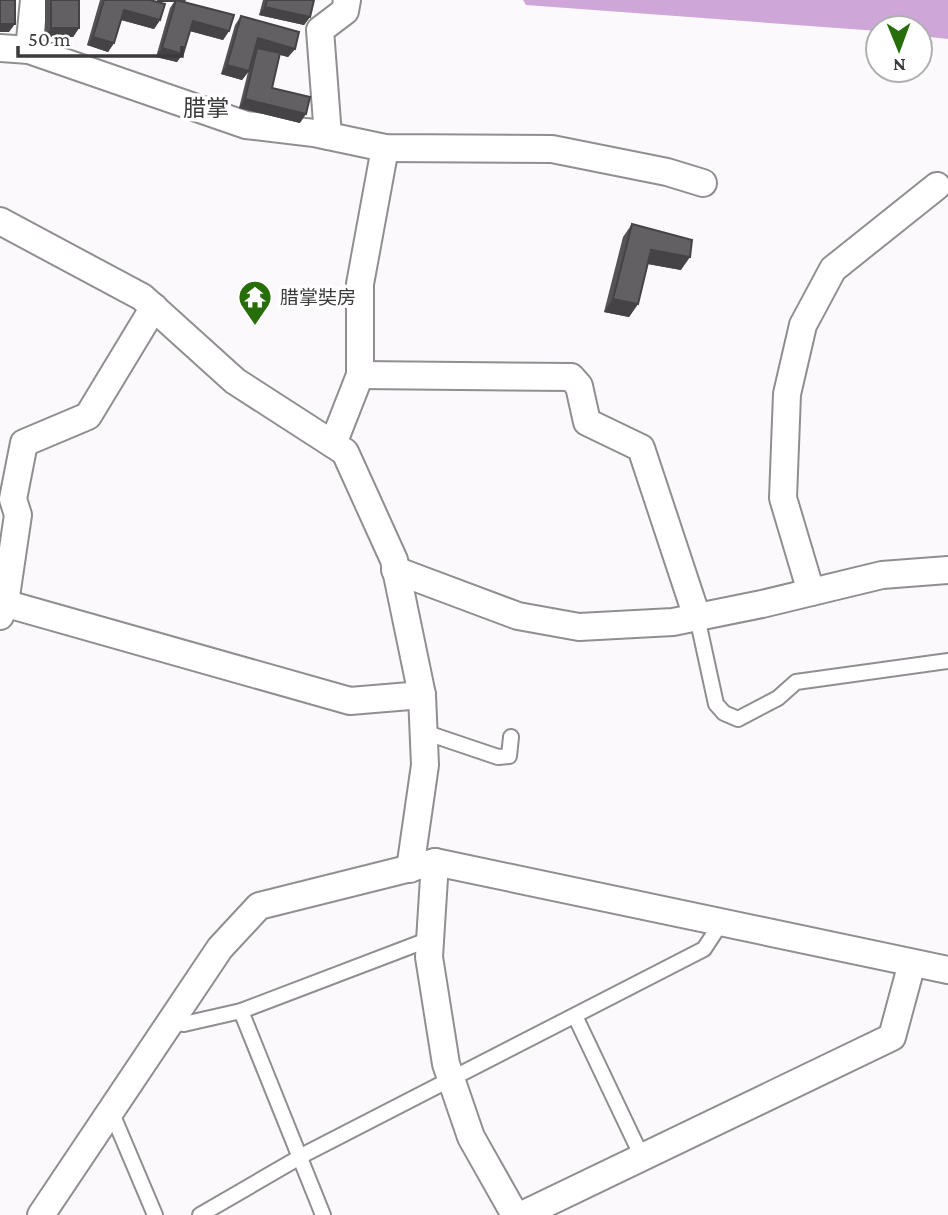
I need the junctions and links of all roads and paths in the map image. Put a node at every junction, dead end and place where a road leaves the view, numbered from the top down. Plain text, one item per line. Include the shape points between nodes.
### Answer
1 (34, 0) edge
2 (348, 0) edge
3 (0, 49) edge
4 (29, 50) junction
5 (328, 136) junction
6 (385, 148) junction
7 (703, 183) dead end
8 (937, 186) dead end
9 (0, 220) edge
10 (154, 307) junction
11 (360, 375) junction
12 (333, 444) junction
13 (395, 570) junction
14 (948, 570) edge
15 (811, 592) junction
16 (2, 607) edge
17 (696, 617) junction
18 (948, 661) edge
19 (422, 695) junction
20 (424, 732) junction
21 (511, 737) dead end
22 (422, 865) junction
23 (721, 923) junction
24 (430, 939) junction
25 (912, 963) junction
26 (948, 970) edge
27 (241, 1011) junction
28 (575, 1016) junction
29 (170, 1022) junction
30 (452, 1081) junction
31 (111, 1111) junction
32 (642, 1157) junction
33 (298, 1158) junction
34 (41, 1215) edge
35 (155, 1215) edge
36 (200, 1215) edge
37 (323, 1215) edge
38 (515, 1215) edge
39 (522, 1215) edge

1 - 4 street
2 - 5 street via 345,11 320,30
3 - 4 street
4 - 5 street via 246,125
5 - 6 street
6 - 7 street via 552,149
6 - 11 street via 360,284
8 - 15 street via 833,269 803,325 786,394 783,498
9 - 10 street
10 - 12 street via 235,381
10 - 16 street via 88,416 24,443 13,499 18,515
11 - 12 street
11 - 17 street via 570,377 579,386 587,422 640,448
12 - 13 street via 345,453
13 - 17 street via 518,617 579,627
13 - 19 street
14 - 15 street via 882,575
15 - 17 street
16 - 19 street via 350,701
17 - 18 lane via 716,704 738,719 778,698 796,682
19 - 20 street
20 - 21 lane via 498,758 509,756
20 - 22 street
22 - 23 street
22 - 24 street
22 - 29 street via 259,906 220,948
23 - 25 street
23 - 28 lane via 704,949
24 - 27 lane
24 - 30 street via 429,957
25 - 26 street
25 - 32 street via 892,1037
27 - 29 lane via 184,1024
27 - 33 lane
28 - 30 lane
28 - 32 lane
29 - 31 street
30 - 33 lane
30 - 38 street via 471,1137
31 - 34 street
31 - 35 lane
32 - 39 street
33 - 36 lane
33 - 37 lane

